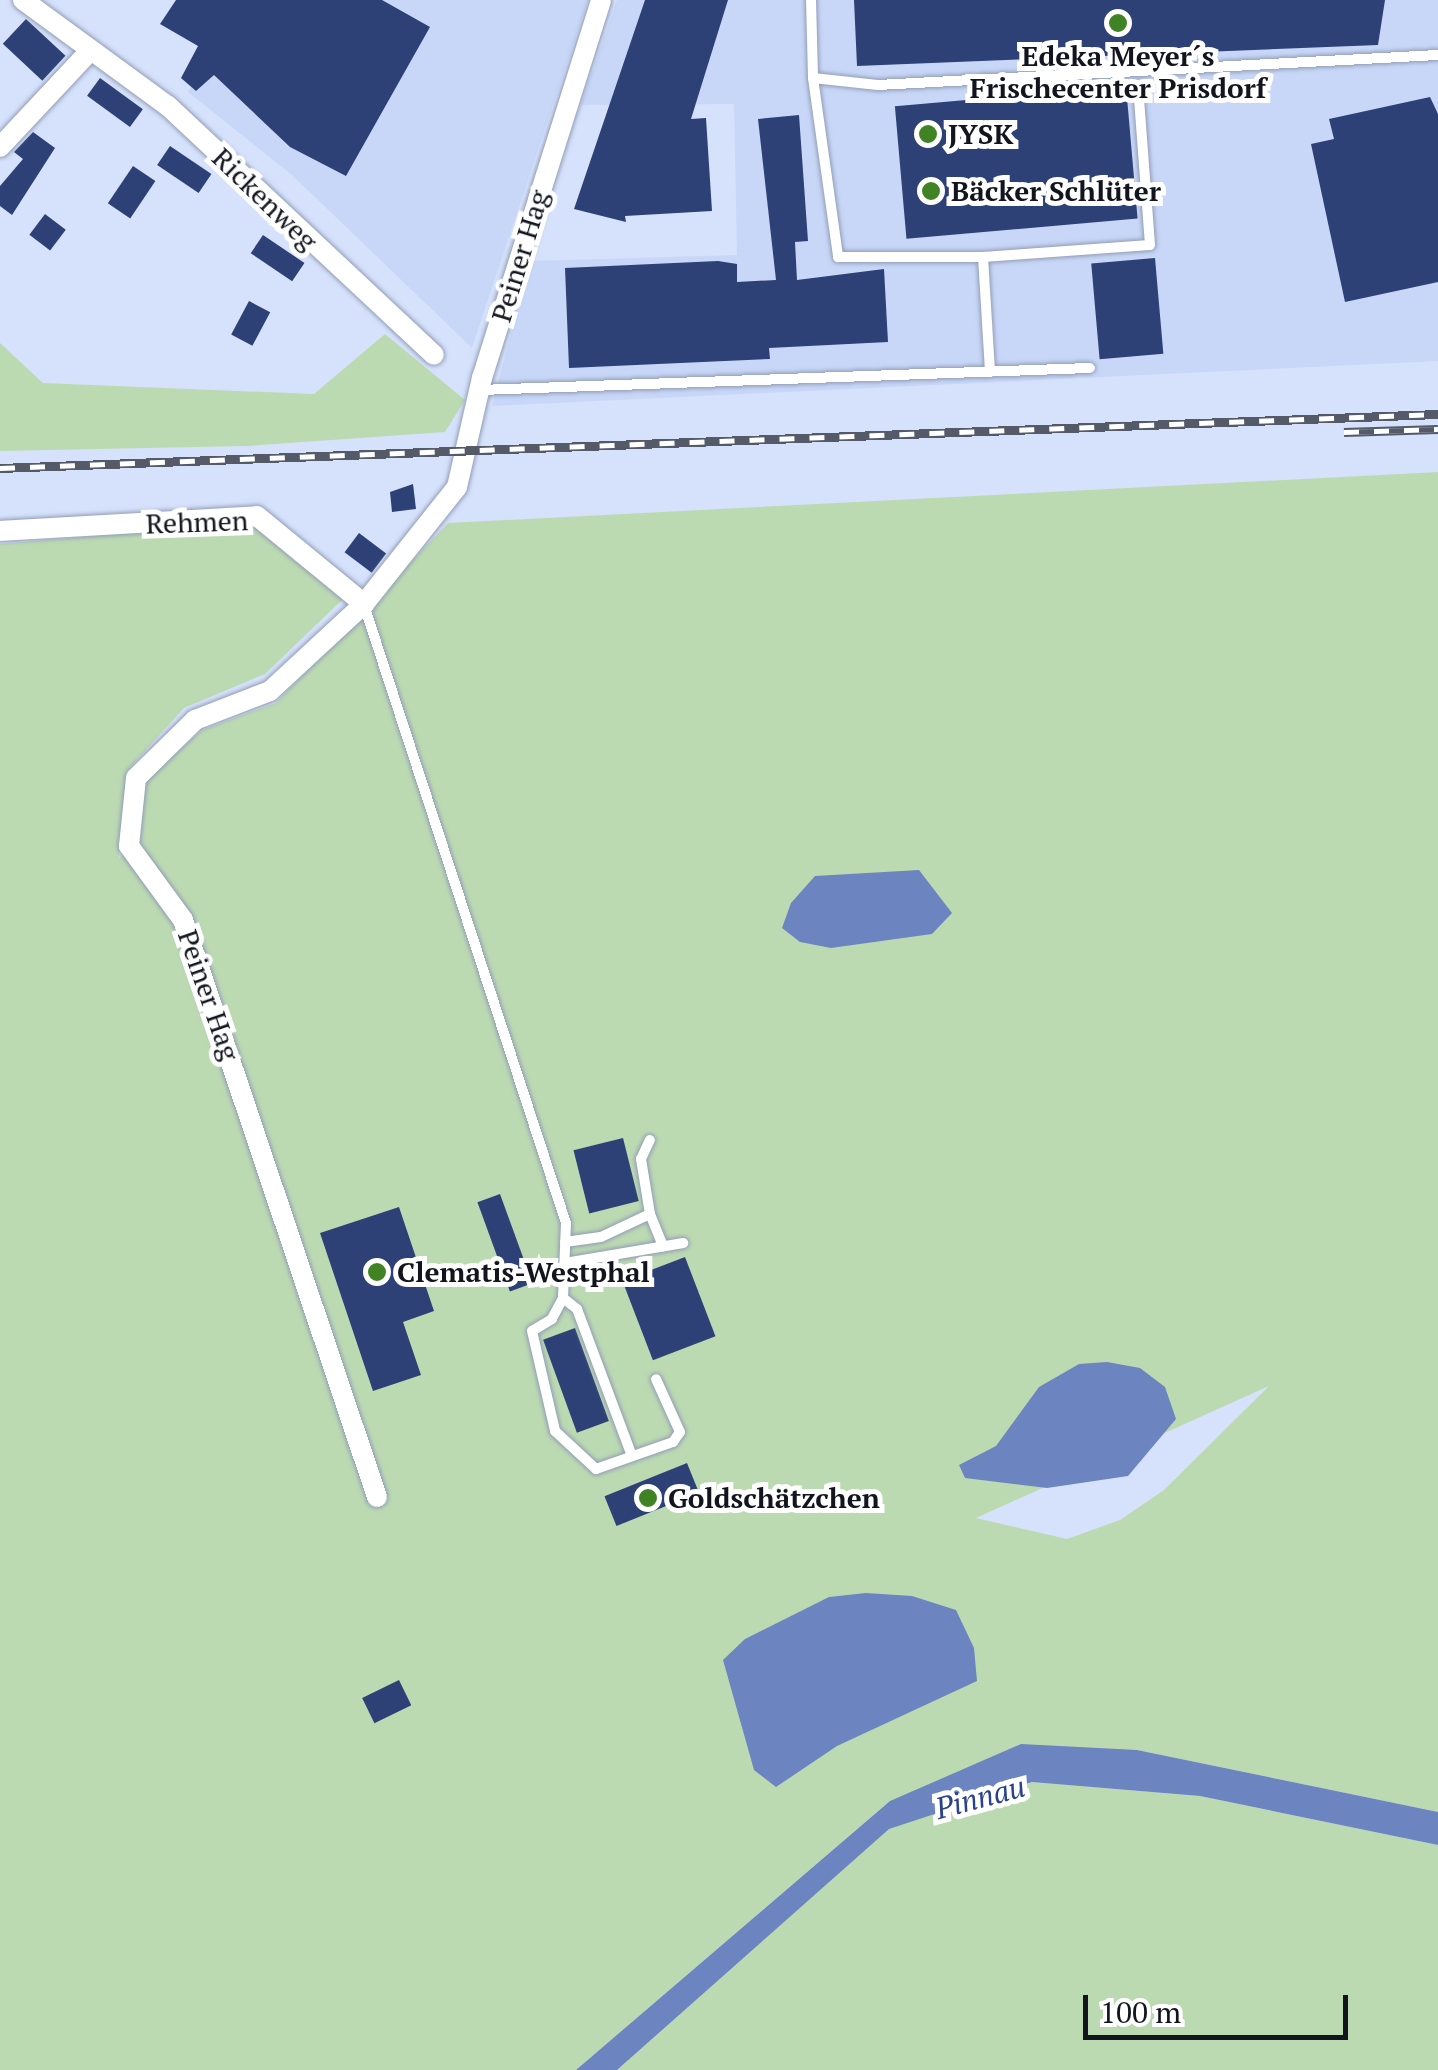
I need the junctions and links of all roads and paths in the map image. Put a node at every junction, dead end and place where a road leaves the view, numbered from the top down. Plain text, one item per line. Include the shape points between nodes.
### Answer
1 (23, 0) edge
2 (601, 0) edge
3 (811, 0) edge
4 (90, 52) junction
5 (1438, 55) edge
6 (813, 78) junction
7 (1138, 86) dead end
8 (0, 146) edge
9 (983, 256) junction
10 (434, 355) dead end
11 (1090, 368) dead end
12 (990, 372) junction
13 (480, 390) junction
14 (0, 531) edge
15 (364, 604) junction
16 (650, 1140) dead end
17 (650, 1214) junction
18 (566, 1242) junction
19 (683, 1243) dead end
20 (663, 1247) junction
21 (565, 1263) junction
22 (563, 1298) junction
23 (656, 1379) dead end
24 (632, 1456) junction
25 (378, 1498) dead end

1 - 4 street, Rickenweg
2 - 13 street, Peiner Hag
3 - 6 lane
4 - 8 street
4 - 10 street, Rickenweg via 168,106
5 - 6 lane via 878,84
6 - 9 lane via 838,257
7 - 9 lane via 1150,245
9 - 12 lane
11 - 12 lane
12 - 13 lane
13 - 15 street, Peiner Hag via 457,486
14 - 15 street, Rehmen via 257,516
15 - 18 lane via 544,1150
15 - 25 street, Peiner Hag via 270,691 195,720 136,778 130,846 183,920
16 - 17 lane via 642,1159
17 - 18 lane via 601,1237
17 - 20 lane
18 - 21 lane
19 - 20 lane
20 - 21 lane
21 - 22 lane
22 - 24 lane via 577,1308
22 - 24 lane via 552,1319 532,1331 554,1431 596,1469
23 - 24 lane via 680,1432 672,1442

